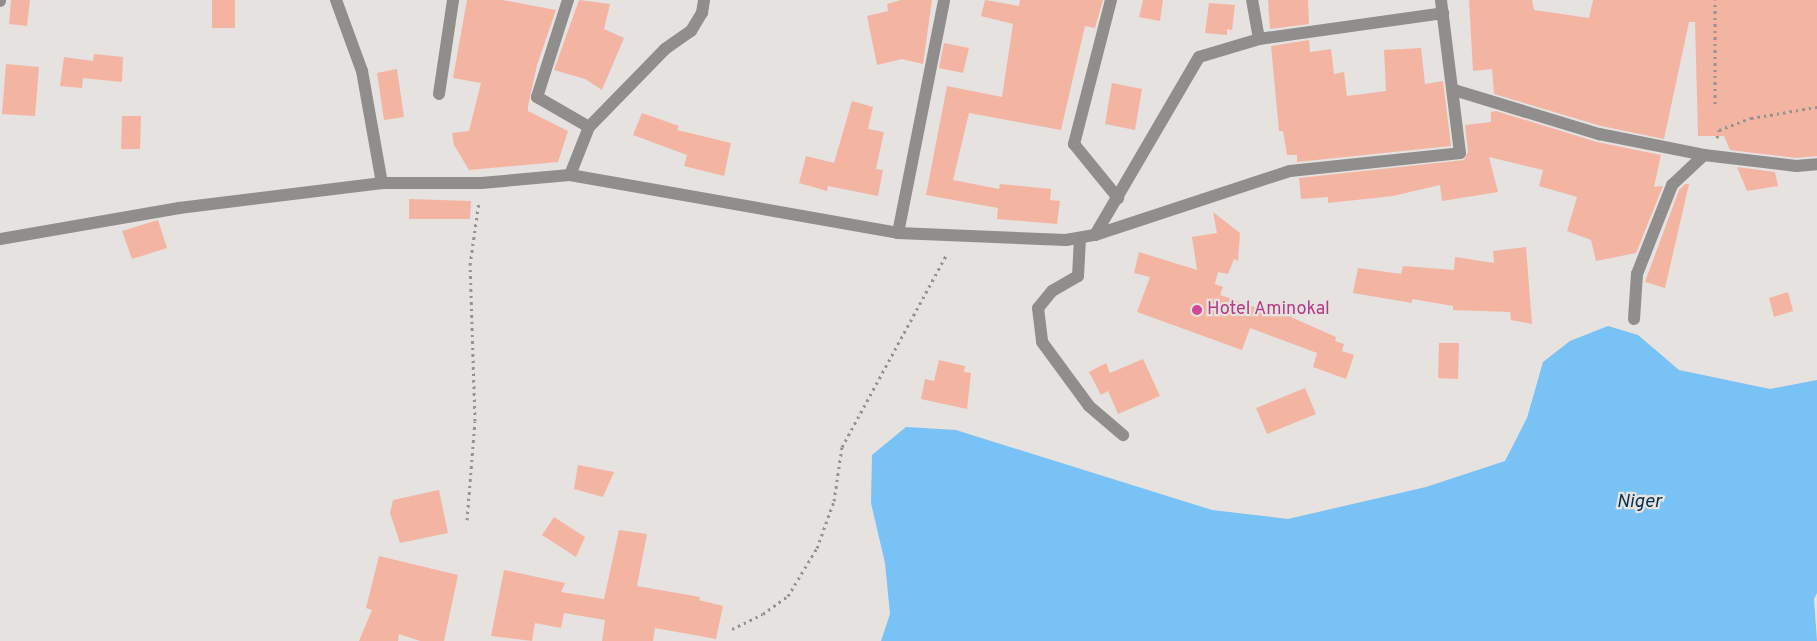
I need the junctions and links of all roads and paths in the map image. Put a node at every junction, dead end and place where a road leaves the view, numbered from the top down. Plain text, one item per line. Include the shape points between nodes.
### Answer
1 (336, 0) edge
2 (453, 0) edge
3 (568, 0) edge
4 (704, 0) edge
5 (944, 0) edge
6 (1111, 0) edge
7 (1252, 0) edge
8 (1715, 0) edge
9 (1442, 6) edge
10 (1259, 39) junction
11 (1454, 90) junction
12 (439, 94) dead end
13 (1715, 104) dead end
14 (1817, 107) edge
15 (589, 127) junction
16 (1709, 155) junction
17 (1817, 164) edge
18 (570, 175) junction
19 (382, 183) junction
20 (481, 183) junction
21 (1118, 198) junction
22 (898, 233) junction
23 (1095, 235) junction
24 (957, 236) junction
25 (1080, 238) junction
26 (0, 239) edge
27 (1634, 319) dead end
28 (1123, 434) dead end
29 (468, 520) dead end
30 (732, 629) dead end

1 - 19 street via 362,71
2 - 12 street
3 - 15 street via 537,97
4 - 15 street via 702,13 691,32 664,49
5 - 22 street
6 - 21 street via 1074,144
7 - 10 street
8 - 13 path
9 - 10 street
9 - 11 street
10 - 21 street via 1199,57
11 - 16 street via 1599,134
11 - 23 street via 1460,153 1290,170
14 - 16 path via 1751,118 1719,130
15 - 18 street
16 - 17 street via 1796,166
16 - 27 street via 1672,185 1637,274
18 - 20 street
18 - 22 street
19 - 20 street
19 - 26 street via 179,208
20 - 29 path via 470,265 475,421
21 - 23 street
22 - 24 street
23 - 25 street
24 - 25 street
24 - 30 path via 842,447 834,501 816,548 788,596 763,614
25 - 28 street via 1078,276 1052,291 1038,308 1042,342 1089,406

